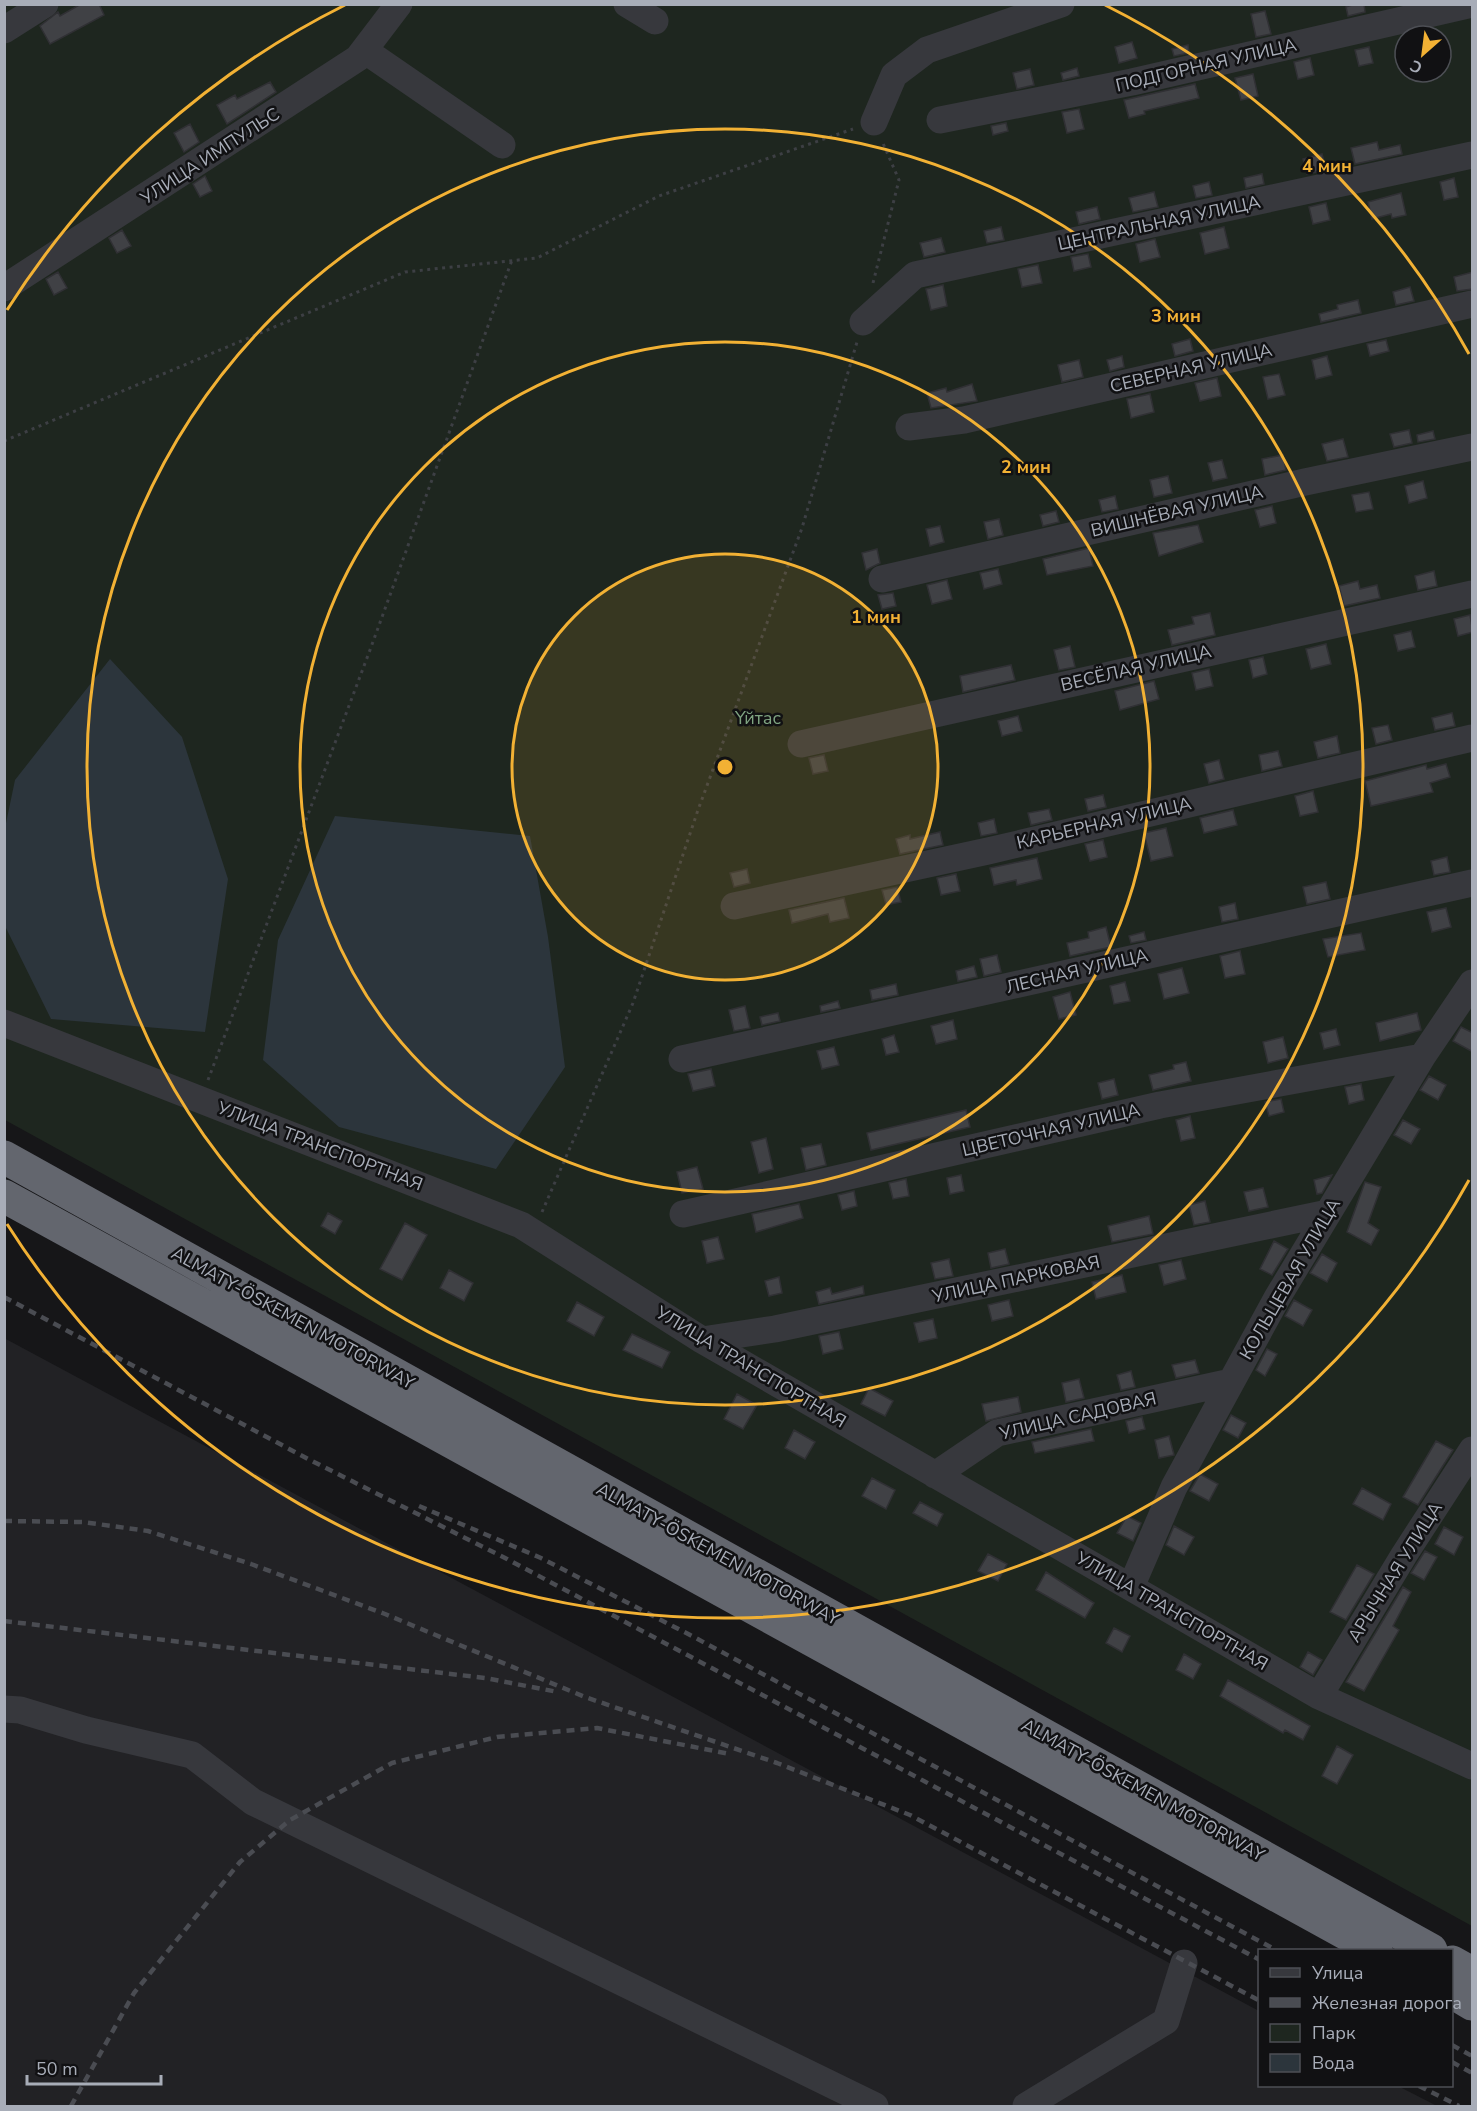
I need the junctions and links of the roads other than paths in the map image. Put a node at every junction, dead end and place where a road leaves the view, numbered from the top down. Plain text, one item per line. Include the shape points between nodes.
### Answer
1 (45, 4) edge
2 (399, 4) edge
3 (627, 4) edge
4 (1061, 4) edge
5 (1472, 4) edge
6 (655, 21) dead end
7 (4, 30) edge
8 (364, 50) junction
9 (940, 120) dead end
10 (874, 122) road end
11 (502, 145) dead end
12 (1473, 155) edge
13 (4, 288) edge
14 (1473, 304) edge
15 (862, 322) road end
16 (909, 427) dead end
17 (1473, 447) edge
18 (882, 579) dead end
19 (1473, 594) edge
20 (1473, 738) edge
21 (801, 744) dead end
22 (1473, 883) edge
23 (734, 906) dead end
24 (1473, 983) edge
25 (4, 1023) edge
26 (1422, 1057) junction
27 (682, 1059) dead end
28 (4, 1157) edge
29 (4, 1196) edge
30 (1328, 1213) junction
31 (683, 1214) dead end
32 (702, 1340) junction
33 (1231, 1382) junction
34 (1473, 1450) edge
35 (935, 1475) junction
36 (1131, 1587) junction
37 (1319, 1696) junction
38 (4, 1709) edge
39 (1473, 1766) edge
40 (1082, 1772) junction
41 (1374, 1949) edge
42 (1429, 1949) edge
43 (1184, 1963) dead end
44 (1453, 1963) edge
45 (1473, 1973) edge
46 (1453, 1993) edge
47 (1473, 2004) edge
48 (1037, 2105) edge
49 (875, 2106) edge

1 - 7 street
2 - 8 street, УЛИЦА ИМПУЛЬС
3 - 6 street
4 - 10 street via 927,50 894,75
5 - 9 street, ПОДГОРНАЯ УЛИЦА via 1132,82
8 - 11 street
8 - 13 street, УЛИЦА ИМПУЛЬС via 358,58
12 - 15 street, ЦЕНТРАЛЬНАЯ УЛИЦА via 915,275
14 - 16 street, СЕВЕРНАЯ УЛИЦА via 964,420
17 - 18 street, ВИШНЁВАЯ УЛИЦА
19 - 21 street, ВЕСЁЛАЯ УЛИЦА
20 - 23 street, КАРЬЕРНАЯ УЛИЦА
22 - 27 street, ЛЕСНАЯ УЛИЦА
24 - 26 street, КОЛЬЦЕВАЯ УЛИЦА
25 - 32 street, УЛИЦА ТРАНСПОРТНАЯ via 521,1225
26 - 30 street, КОЛЬЦЕВАЯ УЛИЦА
26 - 31 street, ЦВЕТОЧНАЯ УЛИЦА via 1160,1105
28 - 40 highway, ALMATY-ÖSKEMEN MOTORWAY
29 - 40 highway, ALMATY-ÖSKEMEN MOTORWAY
30 - 32 street, УЛИЦА ПАРКОВАЯ via 775,1329
30 - 33 street, КОЛЬЦЕВАЯ УЛИЦА
32 - 35 street, УЛИЦА ТРАНСПОРТНАЯ
33 - 35 street, УЛИЦА САДОВАЯ via 997,1433
33 - 36 street, КОЛЬЦЕВАЯ УЛИЦА via 1174,1487
34 - 37 street, АРЫЧНАЯ УЛИЦА
35 - 36 street, УЛИЦА ТРАНСПОРТНАЯ
36 - 37 street, УЛИЦА ТРАНСПОРТНАЯ
37 - 39 street, УЛИЦА ТРАНСПОРТНАЯ
38 - 49 street via 192,1755 253,1802
40 - 41 highway, ALMATY-ÖSKEMEN MOTORWAY
40 - 42 highway, ALMATY-ÖSKEMEN MOTORWAY
43 - 48 street via 1166,2021
44 - 45 highway
46 - 47 highway

